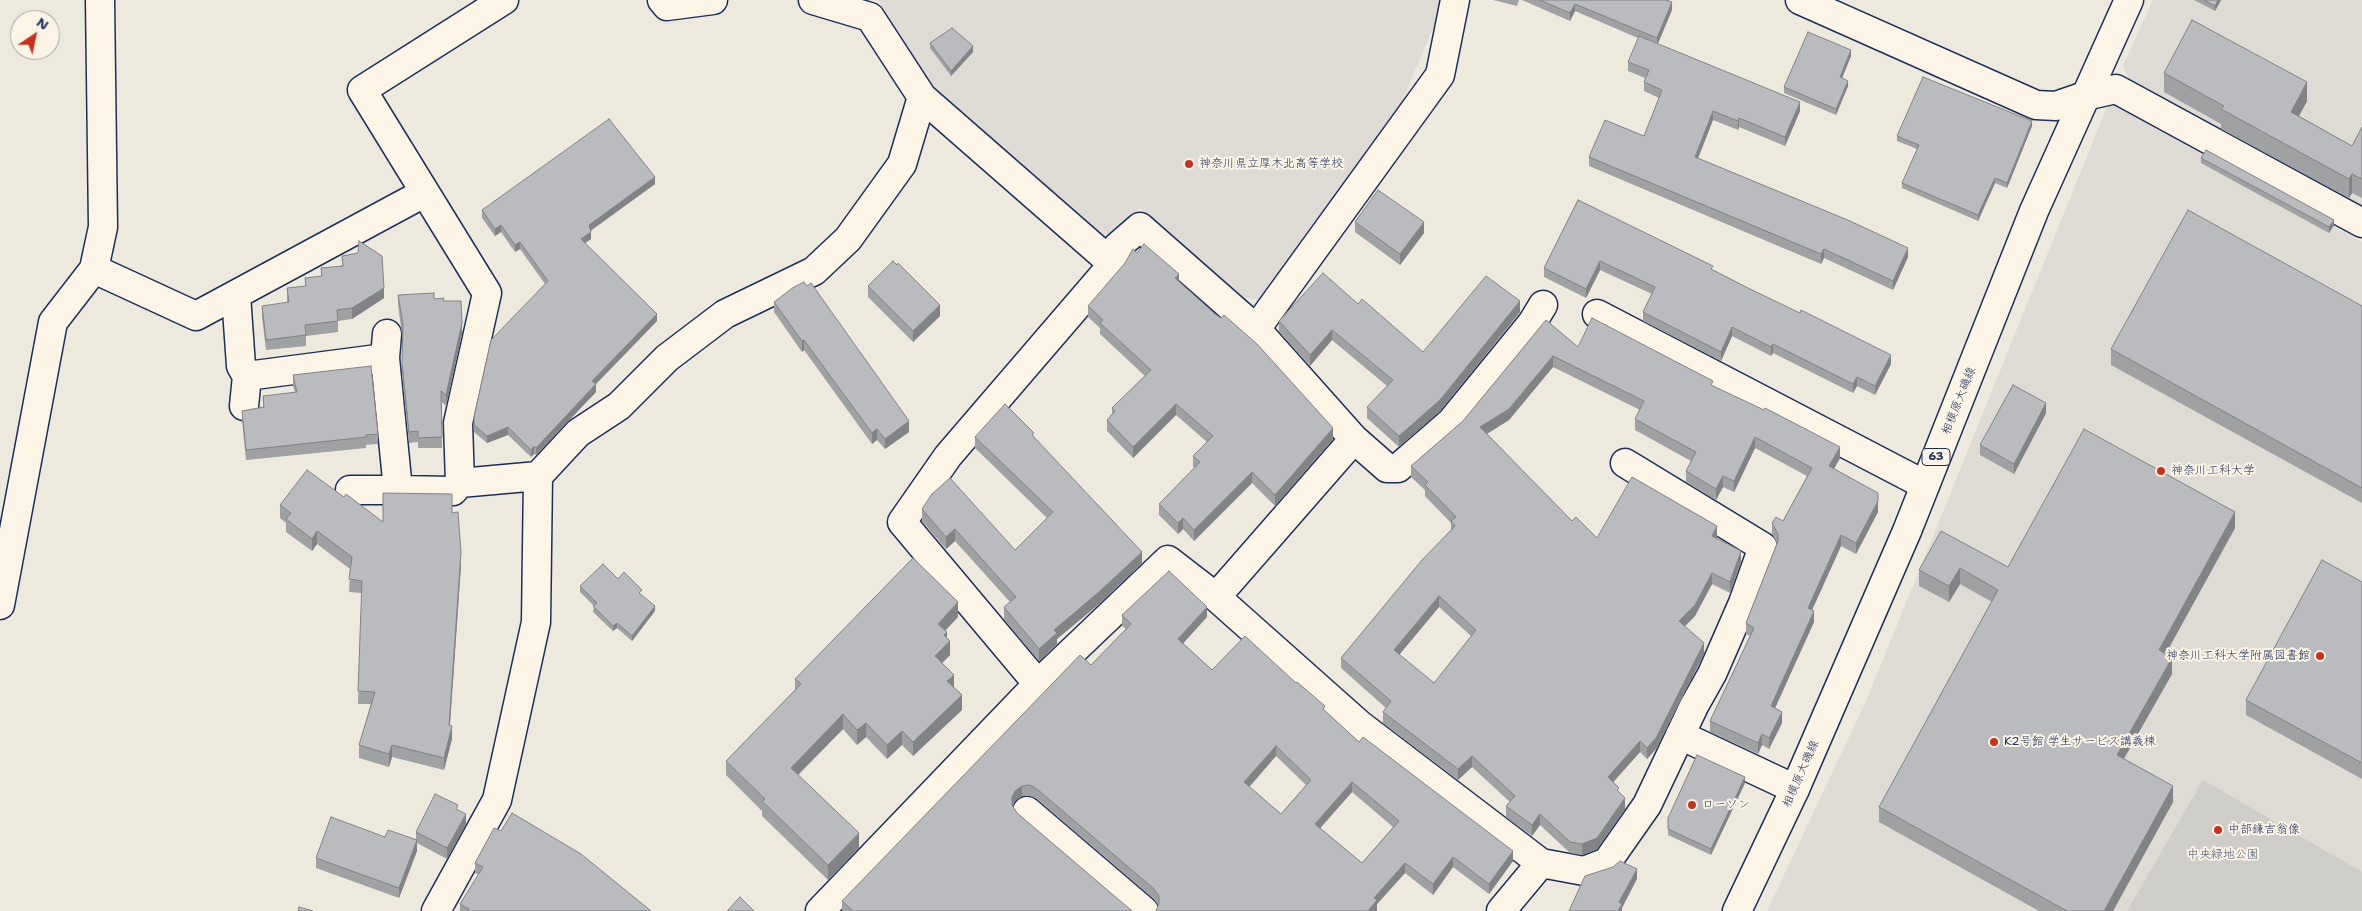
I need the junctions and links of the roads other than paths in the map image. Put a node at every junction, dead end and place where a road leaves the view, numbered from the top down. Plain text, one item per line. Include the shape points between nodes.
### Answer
1 (504, 0) edge
2 (662, 0) edge
3 (713, 0) edge
4 (813, 0) edge
5 (1455, 0) edge
6 (1800, 0) edge
7 (2129, 0) edge
8 (104, 2) edge
9 (2085, 96) junction
10 (922, 97) junction
11 (424, 193) junction
12 (2362, 223) edge
13 (1113, 264) junction
14 (94, 269) junction
15 (236, 294) junction
16 (1543, 305) dead end
17 (1597, 314) dead end
18 (1256, 329) junction
19 (247, 376) junction
20 (244, 406) dead end
21 (1354, 440) junction
22 (1625, 463) dead end
23 (538, 476) junction
24 (460, 483) junction
25 (1925, 485) junction
26 (350, 490) dead end
27 (398, 490) junction
28 (1216, 597) junction
29 (0, 605) edge
30 (1038, 684) junction
31 (1680, 735) junction
32 (1795, 789) junction
33 (1027, 811) dead end
34 (1541, 863) junction
35 (436, 911) edge
36 (820, 911) edge
37 (1144, 911) edge
38 (1501, 911) edge
39 (1737, 911) edge

1 - 11 street via 362,90
2 - 3 street via 667,6
4 - 10 street via 870,17
5 - 18 street via 1440,75
6 - 9 street via 2036,105 2056,106
7 - 9 street, 相模原大磯線 / 63
8 - 14 street via 103,227
9 - 12 street via 2116,89
9 - 25 street, 相模原大磯線 / 63 via 2034,211
10 - 13 street
10 - 23 street via 902,164 848,239 814,271 725,314 667,358 619,406 578,433
11 - 15 street
11 - 24 street via 487,293 458,422
13 - 18 street via 1117,247 1140,227
13 - 30 street via 948,456 902,522
14 - 15 street via 196,316
14 - 29 street via 53,322
15 - 19 street via 241,366
16 - 21 street via 1451,422 1398,468 1387,468
17 - 25 street
18 - 21 street
19 - 20 street
19 - 27 street via 386,346
21 - 28 street
22 - 31 street via 1763,547 1744,603
23 - 24 street
23 - 35 street via 536,622 497,800
24 - 27 street via 453,491
25 - 32 street, 相模原大磯線 / 63
26 - 27 street
28 - 30 street via 1168,560
28 - 34 street via 1360,725
30 - 36 street
31 - 32 street
31 - 34 street via 1646,806 1607,862 1584,871
32 - 39 street, 相模原大磯線 / 63
33 - 37 street
34 - 38 street

